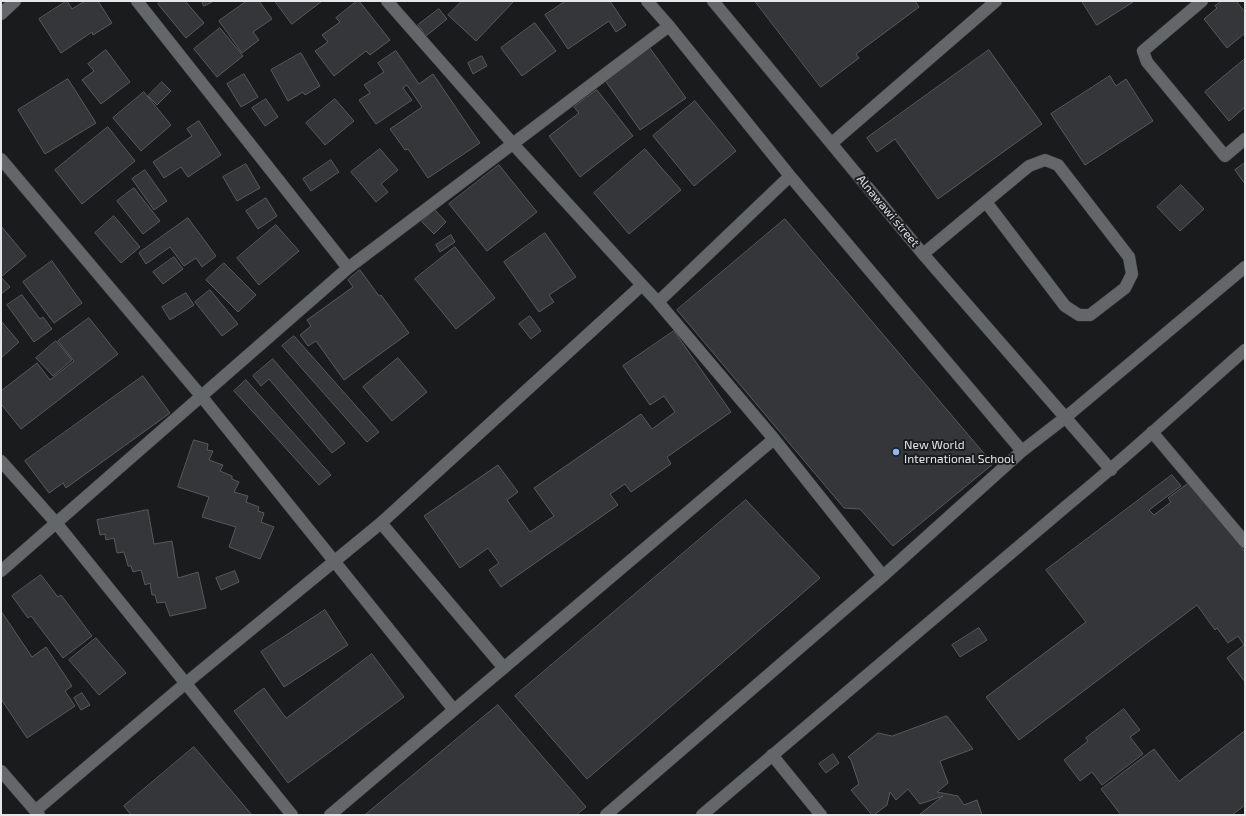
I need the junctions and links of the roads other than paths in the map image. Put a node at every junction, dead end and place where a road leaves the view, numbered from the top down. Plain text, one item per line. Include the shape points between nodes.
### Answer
1 (15, 1) edge
2 (137, 1) edge
3 (387, 1) edge
4 (713, 1) edge
5 (996, 1) edge
6 (1202, 1) edge
7 (654, 4) edge
8 (1, 14) edge
9 (669, 26) junction
10 (1245, 140) edge
11 (832, 143) junction
12 (513, 144) junction
13 (1, 159) edge
14 (790, 176) junction
15 (986, 202) junction
16 (923, 254) junction
17 (1245, 266) edge
18 (348, 268) junction
19 (642, 286) junction
20 (658, 302) junction
21 (1245, 350) edge
22 (202, 397) junction
23 (1066, 417) junction
24 (1152, 432) junction
25 (774, 439) junction
26 (1022, 451) junction
27 (1, 461) edge
28 (1111, 470) junction
29 (381, 523) junction
30 (57, 524) junction
31 (1245, 542) edge
32 (334, 560) junction
33 (1, 571) edge
34 (883, 576) junction
35 (504, 668) junction
36 (186, 683) junction
37 (454, 710) junction
38 (772, 756) junction
39 (1, 771) edge
40 (37, 813) edge
41 (292, 815) edge
42 (330, 815) edge
43 (606, 815) edge
44 (702, 815) edge
45 (821, 815) edge

1 - 8 street
2 - 18 street
3 - 12 street
4 - 11 street, Alnawawi street
5 - 11 street
6 - 10 street via 1143,52 1147,62 1225,156
7 - 9 street
9 - 12 street
9 - 14 street
11 - 16 street, Alnawawi street
12 - 18 street
12 - 19 street
13 - 22 street
14 - 20 street
14 - 26 street
15 - 15 street via 1065,306 1079,314 1090,315 1125,288 1132,274 1129,257 1058,164 1045,160 1029,166
15 - 16 street
16 - 23 street, Alnawawi street
17 - 23 street
18 - 22 street
19 - 20 street
19 - 29 street
20 - 25 street
21 - 24 street
22 - 30 street
22 - 32 street
23 - 26 street
23 - 28 street, Alnawawi street
24 - 28 street
24 - 31 street
25 - 34 street
25 - 35 street
26 - 34 street
27 - 30 street
28 - 38 street
29 - 32 street
29 - 35 street
30 - 33 street
30 - 36 street
32 - 36 street
32 - 37 street
34 - 43 street
35 - 37 street
36 - 40 street
36 - 41 street
37 - 42 street
38 - 44 street
38 - 45 street
39 - 40 street

